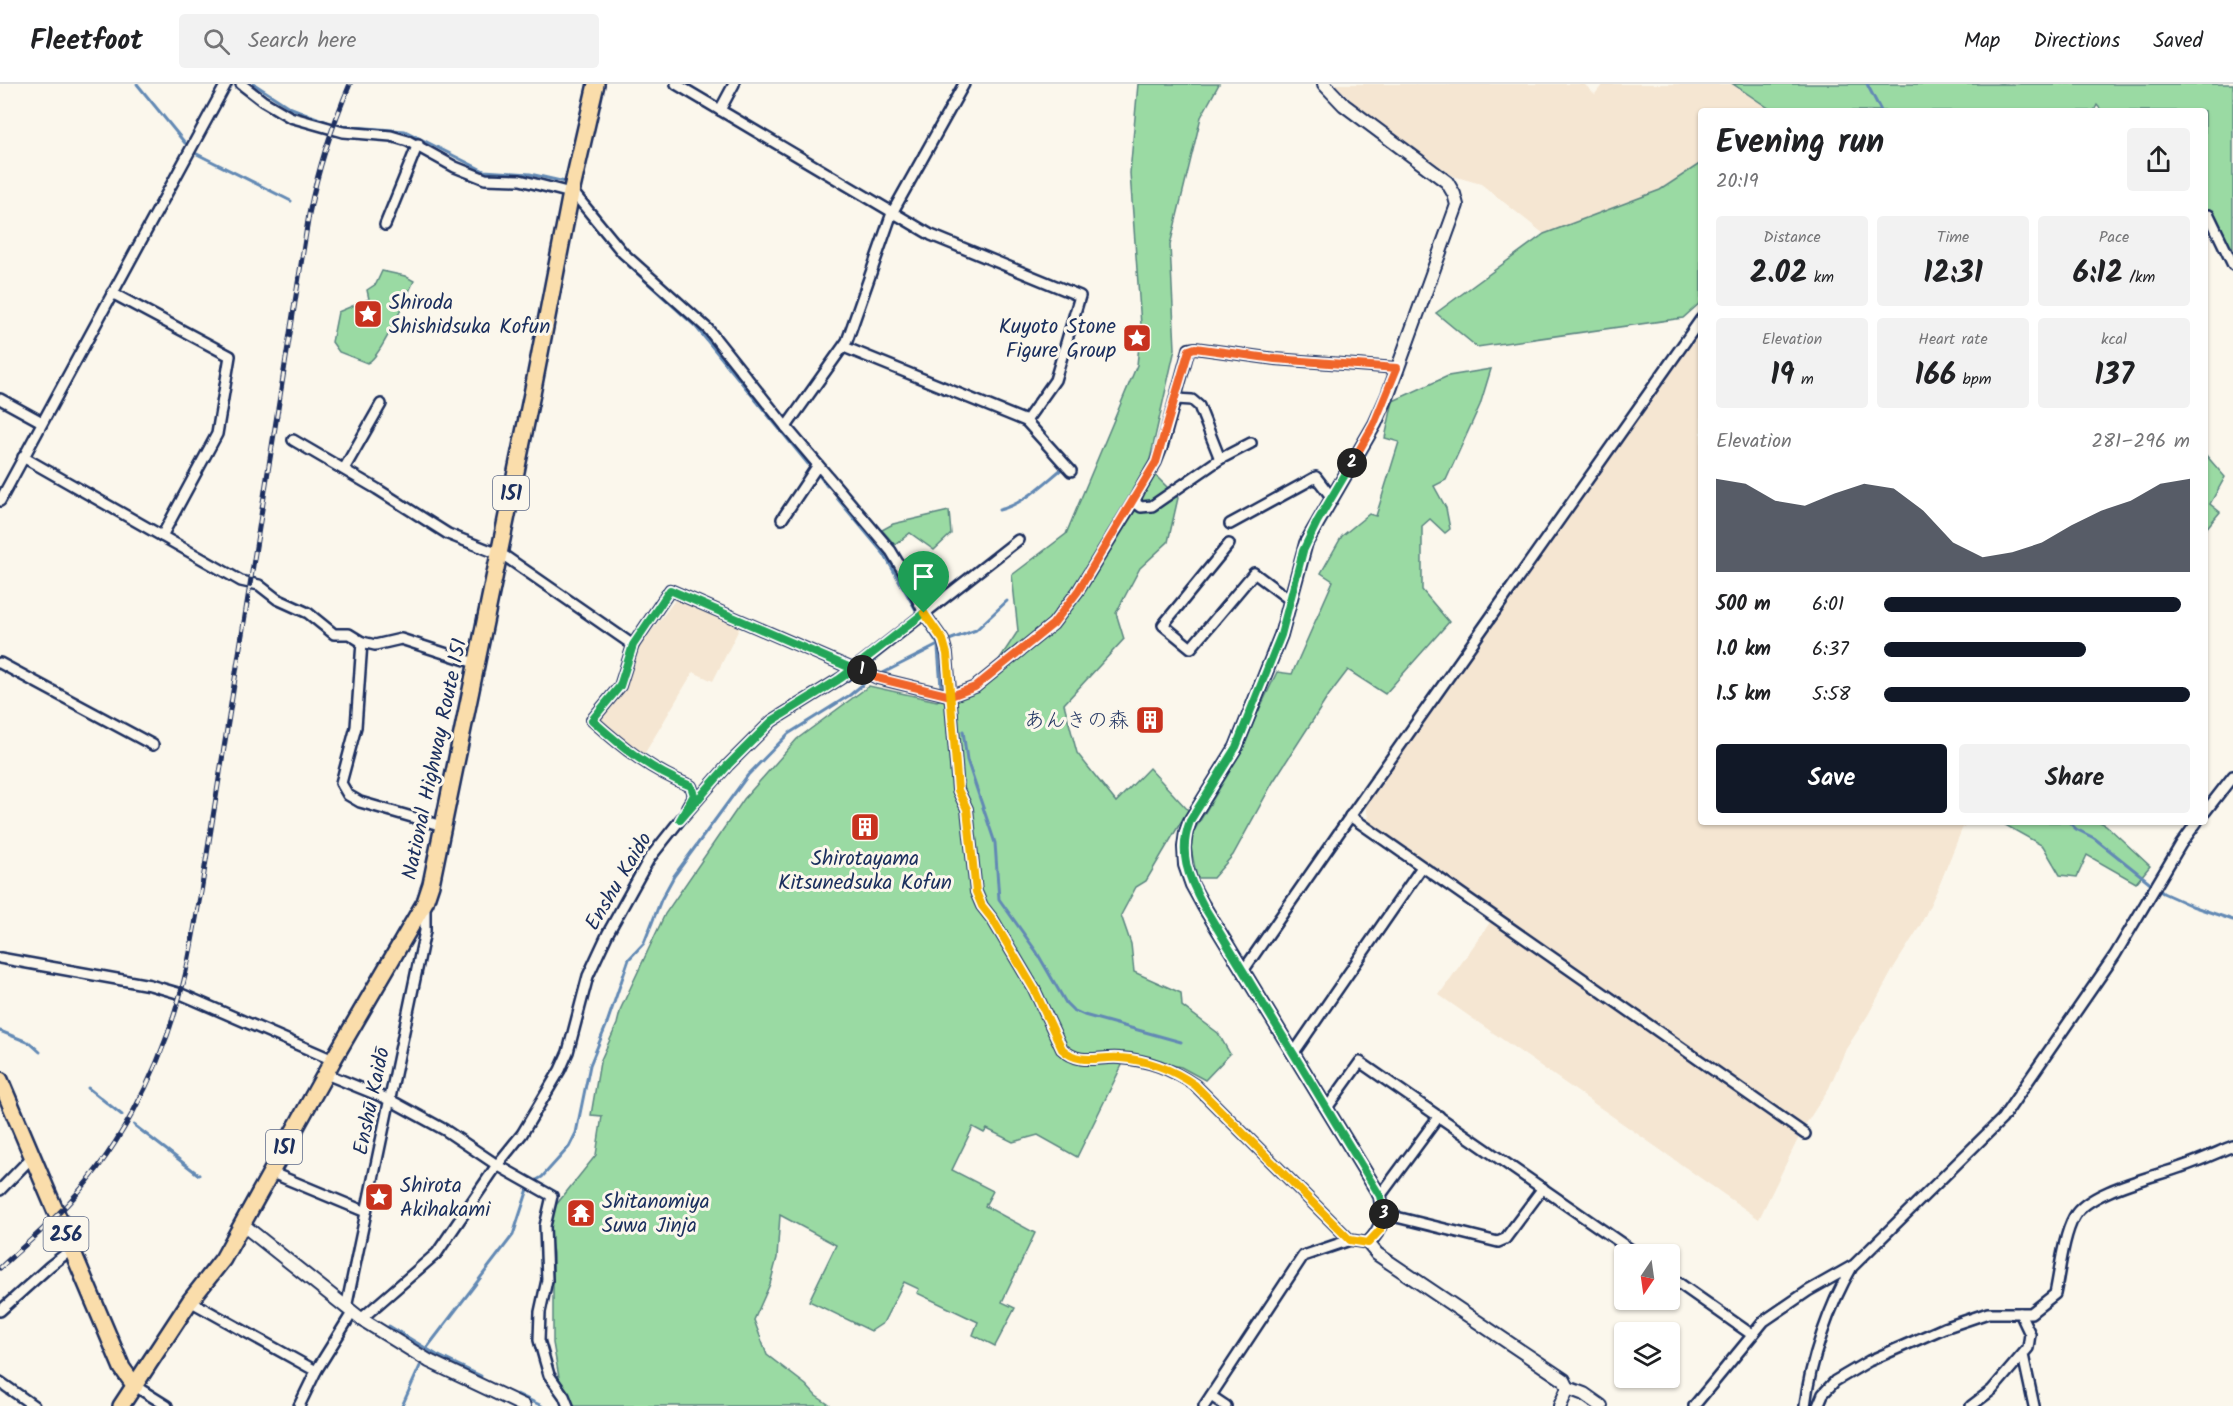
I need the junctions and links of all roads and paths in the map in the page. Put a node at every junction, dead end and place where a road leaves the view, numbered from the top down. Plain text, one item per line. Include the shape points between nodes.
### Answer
1 (226, 84) edge
2 (241, 84) edge
3 (596, 84) edge
4 (676, 84) edge
5 (734, 84) edge
6 (964, 84) edge
7 (1324, 84) edge
8 (720, 110) junction
9 (418, 144) junction
10 (571, 193) junction
11 (892, 213) junction
12 (2209, 215) dead end
13 (385, 225) dead end
14 (2233, 265) edge
15 (112, 293) junction
16 (1698, 323) edge
17 (844, 346) junction
18 (1397, 368) junction
19 (0, 399) edge
20 (1176, 399) junction
21 (381, 404) dead end
22 (1026, 421) junction
23 (42, 422) junction
24 (786, 427) junction
25 (293, 440) dead end
26 (1251, 443) dead end
27 (23, 457) junction
28 (1220, 459) junction
29 (818, 465) junction
30 (344, 469) junction
31 (1071, 471) dead end
32 (1332, 498) junction
33 (1135, 499) junction
34 (0, 501) edge
35 (782, 519) dead end
36 (1230, 524) dead end
37 (162, 536) junction
38 (1018, 540) dead end
39 (1229, 544) dead end
40 (498, 554) junction
41 (1290, 600) junction
42 (924, 613) junction
43 (362, 642) junction
44 (633, 645) junction
45 (0, 663) edge
46 (475, 663) junction
47 (854, 668) junction
48 (951, 696) junction
49 (153, 745) dead end
50 (728, 765) junction
51 (2233, 776) edge
52 (691, 786) junction
53 (2208, 808) edge
54 (1350, 816) junction
55 (680, 820) junction
56 (2195, 825) edge
57 (443, 826) junction
58 (1422, 867) junction
59 (424, 902) junction
60 (0, 958) edge
61 (1243, 971) junction
62 (1293, 1054) junction
63 (329, 1067) junction
64 (0, 1080) edge
65 (390, 1100) junction
66 (1327, 1108) junction
67 (1439, 1116) junction
68 (1805, 1134) dead end
69 (2233, 1146) edge
70 (33, 1156) junction
71 (496, 1165) junction
72 (270, 1172) junction
73 (1543, 1188) junction
74 (0, 1190) edge
75 (1380, 1196) junction
76 (366, 1212) junction
77 (1384, 1214) junction
78 (242, 1224) junction
79 (1350, 1240) junction
80 (1368, 1243) junction
81 (1623, 1244) edge
82 (72, 1249) junction
83 (1854, 1264) junction
84 (1680, 1284) edge
85 (190, 1301) junction
86 (0, 1311) edge
87 (353, 1313) junction
88 (2020, 1313) junction
89 (1751, 1334) junction
90 (2023, 1355) junction
91 (316, 1371) junction
92 (0, 1382) edge
93 (135, 1386) junction
94 (1568, 1388) junction
95 (1211, 1396) junction
96 (34, 1406) edge
97 (121, 1406) edge
98 (167, 1406) edge
99 (299, 1406) edge
100 (524, 1406) edge
101 (567, 1406) edge
102 (1204, 1406) edge
103 (1226, 1406) edge
104 (1560, 1406) edge
105 (1602, 1406) edge
106 (1694, 1406) edge
107 (1805, 1406) edge
108 (1818, 1406) edge
109 (1971, 1406) edge
110 (2034, 1406) edge

1 - 15 street
2 - 9 street via 290,117 343,132 391,136
3 - 10 highway, National Highway Route 151 / 151
4 - 8 street
5 - 8 street
6 - 11 street
7 - 18 street via 1344,105 1447,182 1457,205
8 - 11 street
9 - 10 street via 471,175 520,180
9 - 13 street
10 - 24 street via 623,254 708,329
10 - 40 highway, National Highway Route 151 / 151
11 - 17 street
11 - 22 street via 931,235 1080,296 1055,380
12 - 14 street
15 - 23 street
15 - 37 street via 230,356 217,434
16 - 54 street
17 - 22 street
17 - 24 street
18 - 20 street via 1275,359 1195,348 1189,350
18 - 32 street via 1374,424
19 - 23 street
20 - 28 street via 1192,400 1199,406
20 - 33 street via 1156,462
21 - 30 street
22 - 31 street
23 - 27 street
24 - 29 street
25 - 30 street
26 - 28 street
27 - 34 street
27 - 37 street
28 - 33 street via 1152,506 1141,507
29 - 35 street
29 - 42 street via 891,552
30 - 40 street via 448,534
32 - 36 street via 1316,477
32 - 41 street via 1303,551
33 - 48 street via 1053,624 975,687
37 - 43 street via 241,581 259,585 277,599 308,613 334,634 349,634
38 - 42 street, Enshu Kaido
39 - 41 street via 1163,624 1191,648 1254,573
40 - 44 street
40 - 46 highway, National Highway Route 151 / 151
41 - 61 street via 1281,635 1236,747 1190,821 1184,847 1192,885
42 - 47 street, Enshu Kaido
42 - 48 street via 943,640
43 - 46 street via 375,645 402,639
43 - 57 street via 357,727 341,783 348,795 360,802
44 - 47 street via 670,590
44 - 52 street via 620,686 592,720 626,751
45 - 49 street
46 - 57 highway, National Highway Route 151 / 151
47 - 48 street via 877,678
47 - 50 street, Enshu Kaido via 772,721
48 - 79 street via 958,790 971,829 976,892 1034,989 1062,1049 1083,1060 1119,1058 1173,1070 1195,1085
50 - 52 street via 722,765 707,783
50 - 55 street, Enshu Kaido
51 - 53 street
52 - 55 street via 694,795
54 - 58 street
54 - 61 street
55 - 71 street, Enshu Kaido via 649,859 588,976 560,1070 522,1134
56 - 83 street via 2115,954 2002,1119
57 - 59 highway, National Highway Route 151 / 151
58 - 62 street
58 - 68 street
59 - 63 highway, National Highway Route 151 / 151
59 - 65 street, Enshū Kaidō via 425,931
60 - 63 street via 139,981 181,994
61 - 62 street
62 - 66 street
63 - 65 street
63 - 72 highway, National Highway Route 151 / 151
64 - 70 highway, 256
65 - 71 street via 445,1130
65 - 76 street, Enshū Kaidō
66 - 67 street via 1360,1062
66 - 75 street
67 - 73 street
67 - 75 street
69 - 88 street via 2119,1187 2085,1204 2074,1217 2055,1294 2031,1313
70 - 74 street
70 - 82 highway, 256
71 - 87 street, Enshū Kaidō via 437,1253
71 - 101 street via 552,1196 545,1226 547,1280 539,1340 549,1376
72 - 76 street
72 - 78 highway, National Highway Route 151 / 151
73 - 77 street via 1505,1239 1498,1242
73 - 81 street
75 - 77 street
76 - 87 street, Enshū Kaidō
77 - 80 street via 1380,1230
78 - 85 highway, National Highway Route 151 / 151 via 223,1259
78 - 87 street
79 - 80 street
79 - 95 street via 1303,1256
80 - 94 street via 1377,1254 1564,1380
82 - 86 street
82 - 93 highway, 256 via 122,1368
83 - 89 street via 1808,1291
83 - 107 street via 1826,1325
84 - 89 street
85 - 91 street
85 - 93 highway, National Highway Route 151 / 151
87 - 91 street, Enshū Kaidō
87 - 100 street via 429,1361
88 - 90 street via 2030,1334
88 - 108 street via 1988,1313 1869,1361 1835,1382
89 - 106 street
90 - 109 street via 1992,1390
90 - 110 street
91 - 99 street, Enshū Kaidō
92 - 96 street
93 - 97 highway, National Highway Route 151 / 151
93 - 98 street
94 - 104 street
94 - 105 street
95 - 102 street
95 - 103 street

